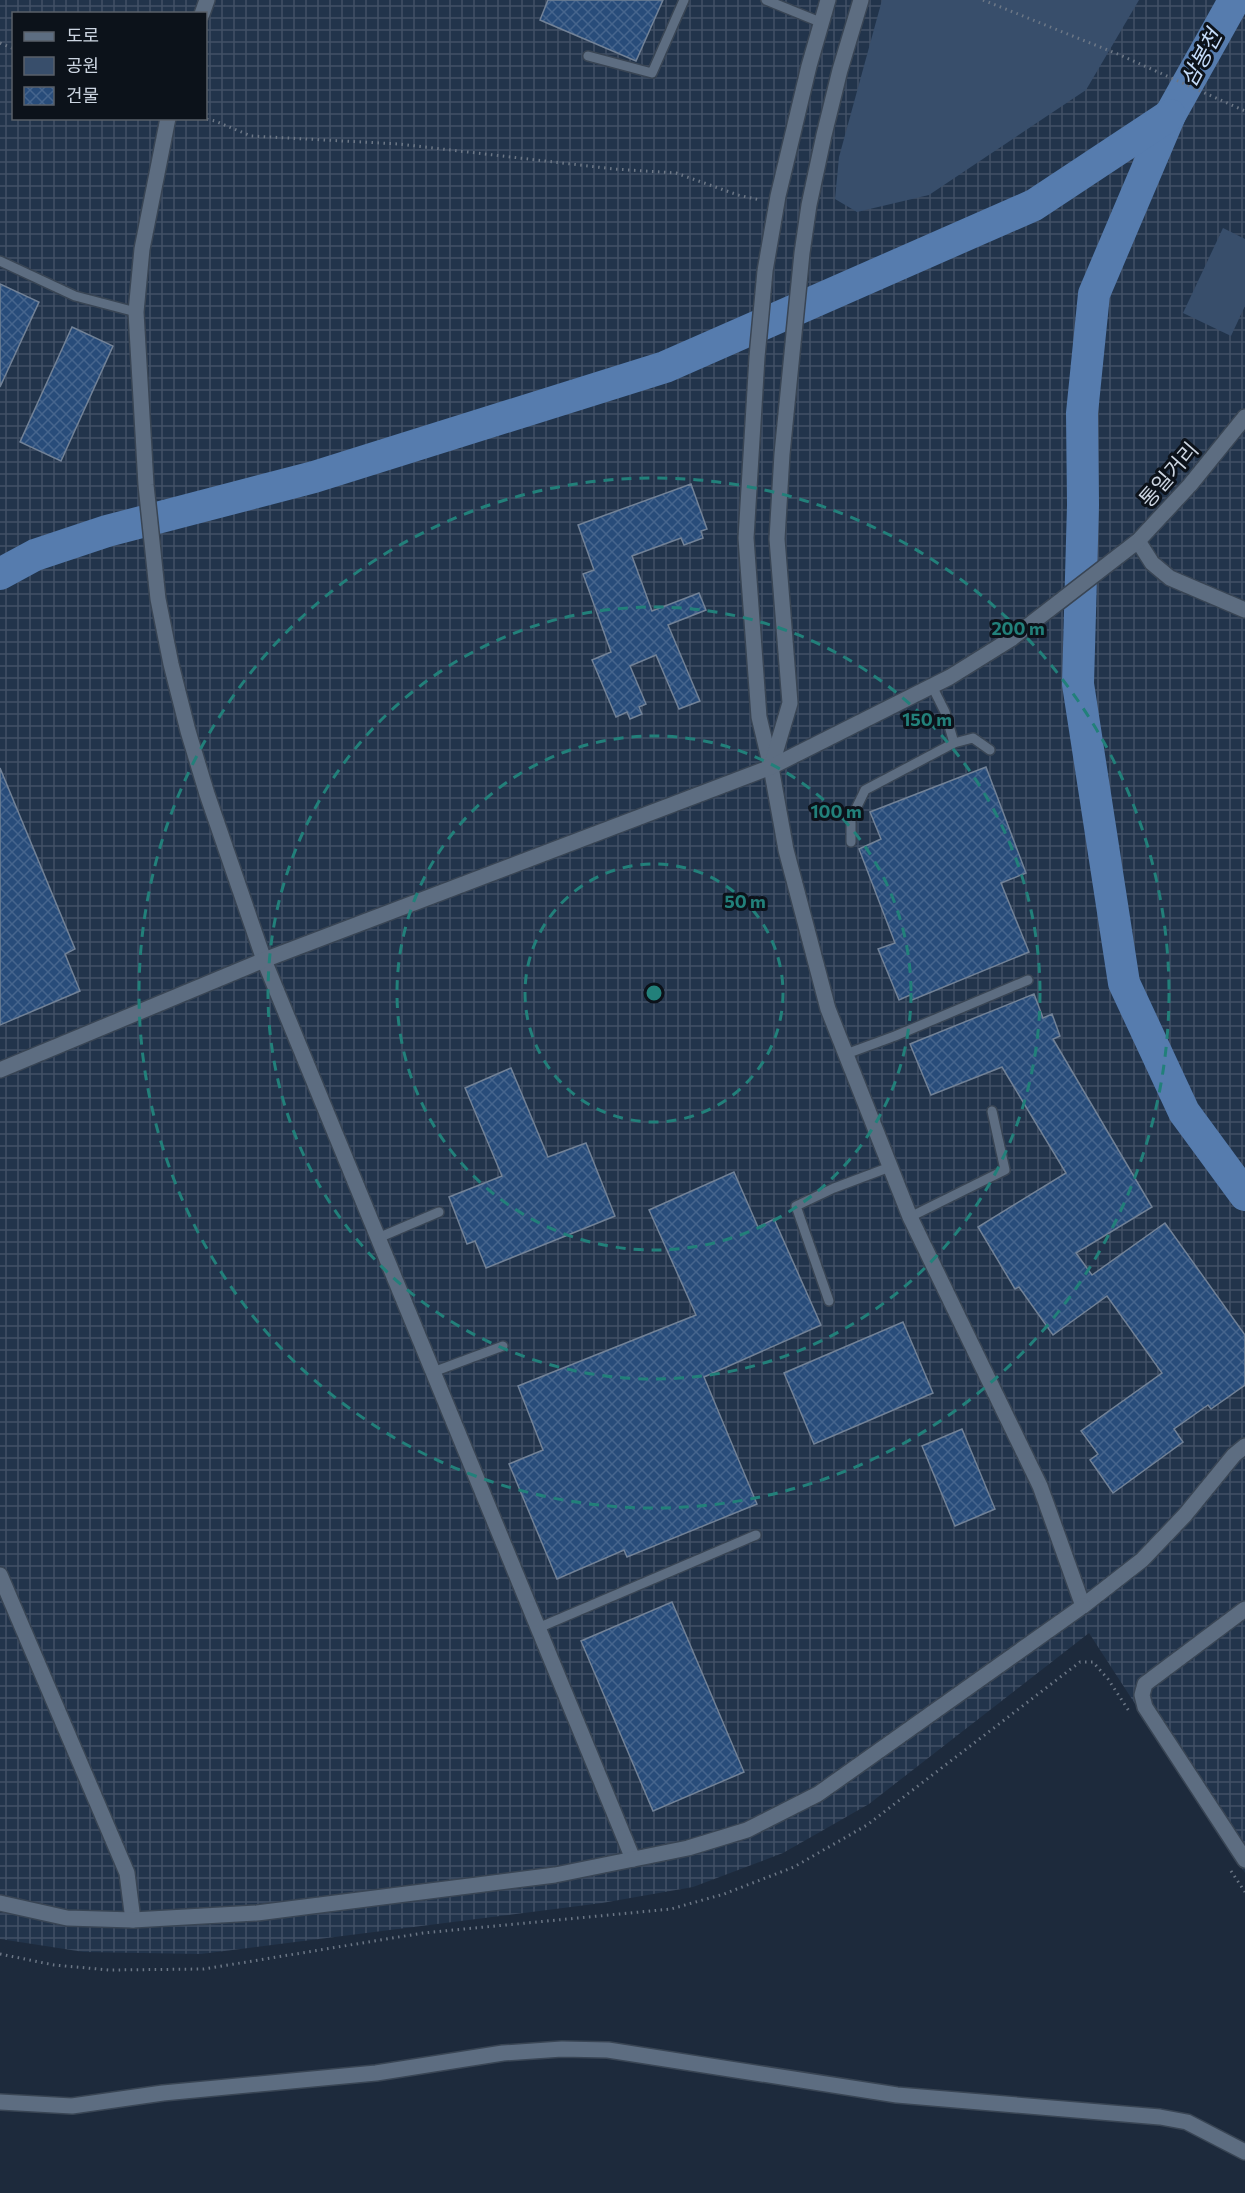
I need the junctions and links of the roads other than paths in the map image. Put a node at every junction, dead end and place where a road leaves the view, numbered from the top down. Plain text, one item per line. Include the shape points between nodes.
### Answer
1 (684, 0) edge
2 (766, 0) edge
3 (828, 0) edge
4 (861, 0) edge
5 (820, 22) junction
6 (588, 56) dead end
7 (168, 120) edge
8 (0, 261) edge
9 (136, 312) junction
10 (1245, 417) edge
11 (1138, 541) junction
12 (1245, 610) edge
13 (932, 686) junction
14 (954, 743) junction
15 (990, 750) dead end
16 (771, 767) junction
17 (851, 842) dead end
18 (264, 960) junction
19 (1028, 980) dead end
20 (846, 1054) junction
21 (0, 1070) edge
22 (992, 1111) dead end
23 (890, 1167) junction
24 (438, 1212) dead end
25 (910, 1217) junction
26 (378, 1238) junction
27 (829, 1301) dead end
28 (503, 1346) dead end
29 (433, 1372) junction
30 (1245, 1446) edge
31 (756, 1535) dead end
32 (0, 1577) edge
33 (1083, 1606) junction
34 (1245, 1609) edge
35 (538, 1628) junction
36 (633, 1859) junction
37 (1245, 1860) edge
38 (0, 1903) edge
39 (133, 1920) junction
40 (0, 2102) edge
41 (1245, 2152) edge

1 - 6 lane via 652,74
2 - 5 lane
3 - 5 street
4 - 16 street via 824,135 802,253 777,539 790,703
5 - 16 street via 778,196 765,272 757,357 746,538 759,717
7 - 9 street via 142,249
8 - 9 lane via 75,296
9 - 18 street via 146,485 158,599 188,731
10 - 11 street, 통일거리
11 - 12 street via 1152,563 1170,578
11 - 13 street, 통일거리 via 1011,639
13 - 14 lane
13 - 16 street, 통일거리
14 - 15 lane via 973,738
14 - 17 lane via 864,790 851,819
16 - 18 street, 통일거리
16 - 20 street via 786,850 828,1009
18 - 21 street, 통일거리
18 - 26 street
19 - 20 lane
20 - 23 street
22 - 25 lane via 1005,1170
23 - 25 street
23 - 27 lane via 796,1206
24 - 26 lane
25 - 33 street via 1040,1486
26 - 29 street
28 - 29 lane
29 - 35 street
30 - 33 street via 1142,1560
31 - 35 lane
32 - 39 street via 127,1873
33 - 36 street via 818,1794 747,1830
34 - 37 street via 1145,1684 1142,1695 1145,1707
35 - 36 street
36 - 39 street via 555,1875 268,1911
38 - 39 street via 67,1918
40 - 41 street via 72,2106 163,2093 376,2073 503,2052 608,2050 897,2095 1160,2117 1187,2122

